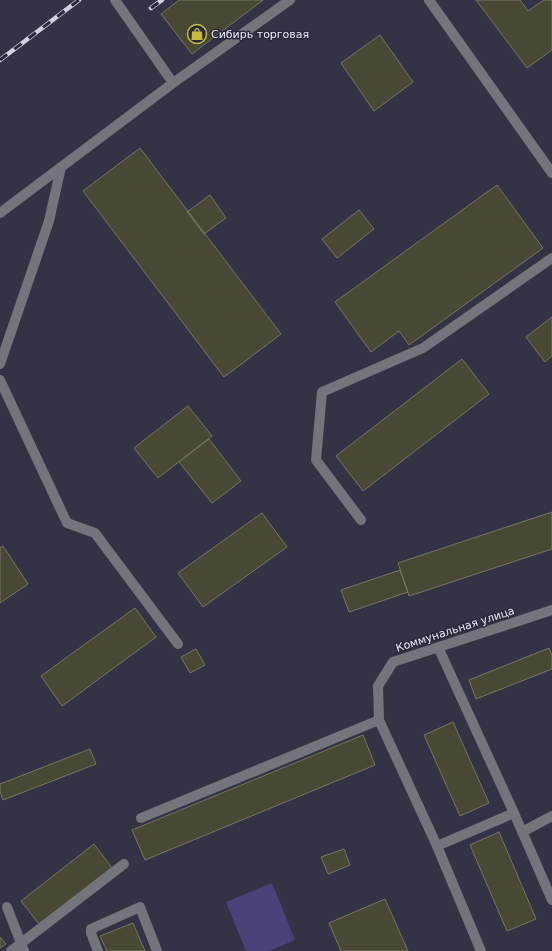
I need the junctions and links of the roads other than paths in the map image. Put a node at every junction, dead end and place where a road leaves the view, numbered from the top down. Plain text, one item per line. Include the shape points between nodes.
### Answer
1 (114, 0) edge
2 (290, 0) edge
3 (429, 0) edge
4 (173, 83) junction
5 (62, 167) junction
6 (552, 173) edge
7 (0, 213) edge
8 (552, 258) edge
9 (0, 364) edge
10 (0, 380) edge
11 (361, 520) dead end
12 (552, 610) edge
13 (178, 644) dead end
14 (438, 647) junction
15 (379, 720) junction
16 (514, 813) junction
17 (552, 816) edge
18 (141, 818) dead end
19 (522, 832) junction
20 (436, 846) junction
21 (124, 864) dead end
22 (552, 900) edge
23 (7, 907) dead end
24 (23, 947) edge
25 (10, 951) edge
26 (98, 951) edge
27 (157, 951) edge
28 (481, 951) edge

1 - 4 street
2 - 4 street
3 - 6 street
4 - 5 street
5 - 7 street
5 - 9 street via 49,221
8 - 11 street via 423,348 322,392 316,460
10 - 13 street via 67,523 95,533
12 - 14 street, Коммунальная улица
14 - 15 street, Коммунальная улица via 393,662 378,686
14 - 16 street
15 - 18 street
15 - 20 street
16 - 19 street
16 - 20 street
17 - 19 street
19 - 22 street
20 - 28 street
21 - 24 street
23 - 24 street
24 - 25 street
26 - 27 street via 91,929 140,907

